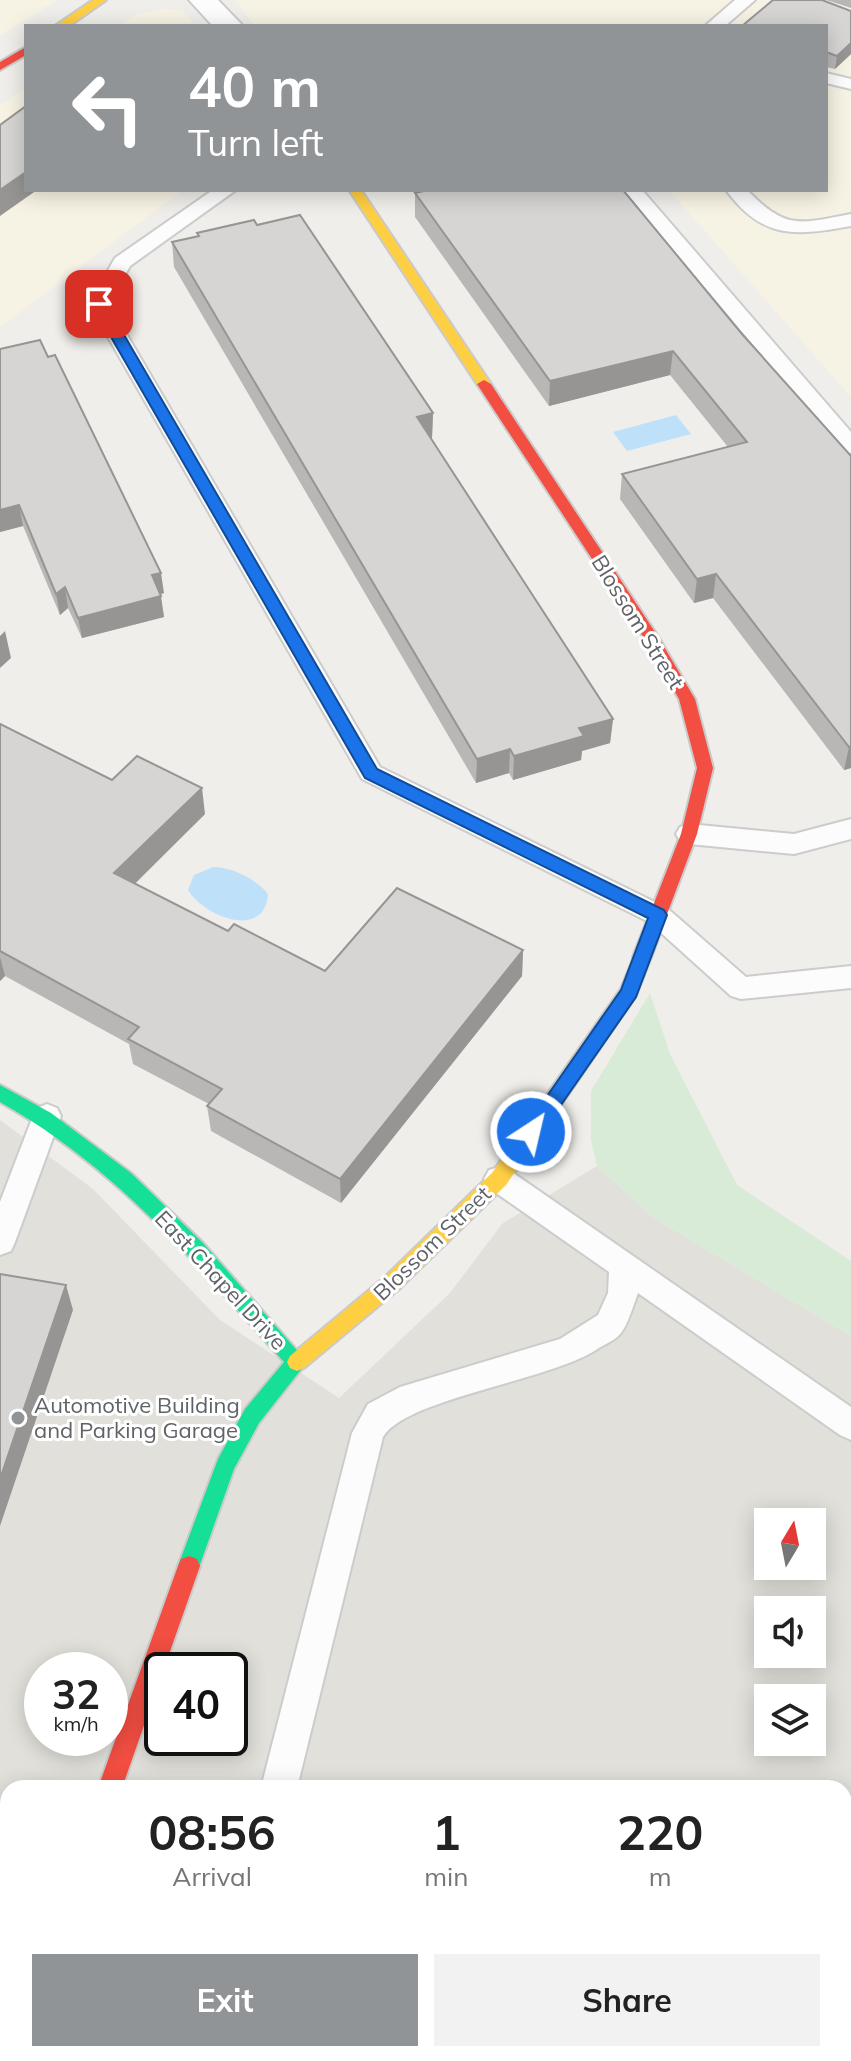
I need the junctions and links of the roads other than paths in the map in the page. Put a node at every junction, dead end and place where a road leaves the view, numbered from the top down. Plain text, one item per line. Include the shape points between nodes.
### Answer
1 (100, 0) edge
2 (203, 0) edge
3 (746, 0) edge
4 (64, 24) edge
5 (227, 24) edge
6 (716, 24) edge
7 (24, 51) edge
8 (0, 67) edge
9 (828, 78) edge
10 (851, 84) edge
11 (223, 192) edge
12 (356, 192) edge
13 (634, 192) edge
14 (738, 192) edge
15 (851, 220) edge
16 (851, 446) edge
17 (851, 829) edge
18 (689, 834) junction
19 (658, 915) junction
20 (851, 977) edge
21 (0, 1093) edge
22 (47, 1116) junction
23 (499, 1179) junction
24 (0, 1242) edge
25 (624, 1266) junction
26 (297, 1362) junction
27 (851, 1425) edge
28 (113, 1780) edge
29 (281, 1780) edge

1 - 4 street
2 - 5 street
3 - 6 lane
7 - 8 street
9 - 10 lane
11 - 19 lane via 122,262 99,304 371,773
12 - 18 street, Blossom Street via 687,699 705,768
13 - 16 lane
14 - 15 lane via 764,219 790,226 803,229
17 - 18 lane via 794,844
18 - 19 street, Blossom Street
19 - 20 lane via 741,988
19 - 23 street, Blossom Street via 629,992
21 - 22 street, East Chapel Drive
22 - 24 lane
22 - 26 street, East Chapel Drive via 99,1153 137,1189
23 - 25 lane
23 - 26 street, Blossom Street via 393,1282
25 - 27 lane
25 - 29 lane via 623,1293 609,1325 571,1349 411,1397 379,1414 368,1433
26 - 28 street, East Chapel Drive via 252,1416 225,1466

